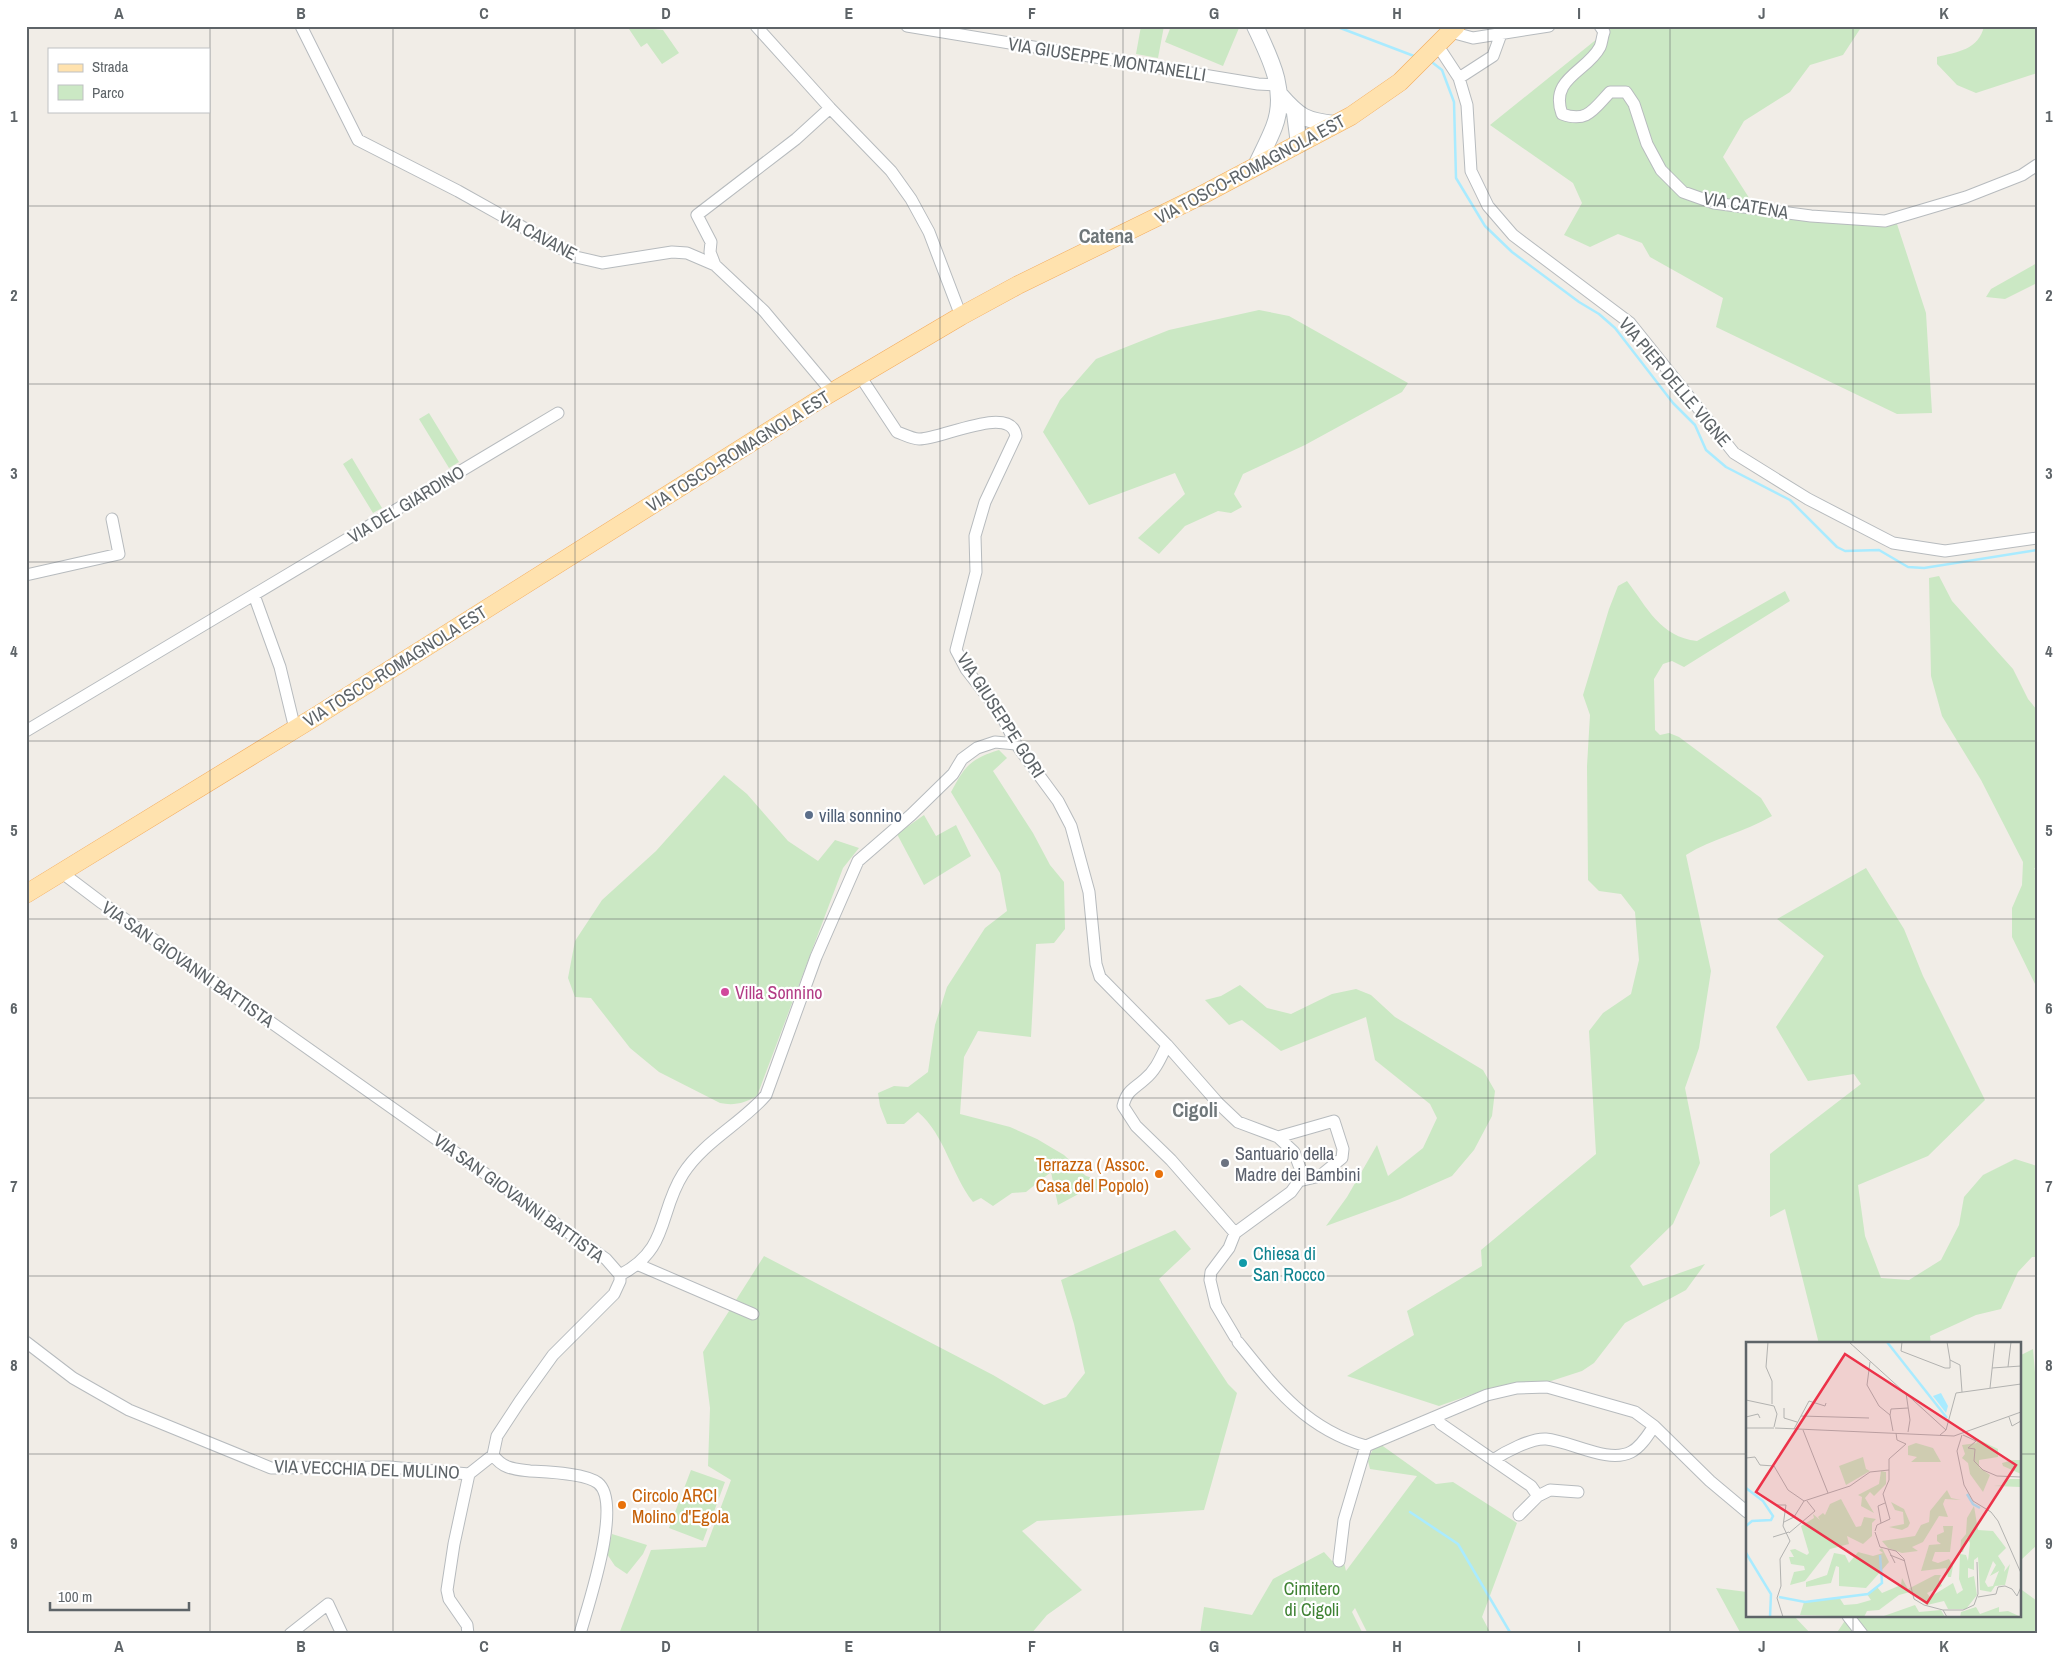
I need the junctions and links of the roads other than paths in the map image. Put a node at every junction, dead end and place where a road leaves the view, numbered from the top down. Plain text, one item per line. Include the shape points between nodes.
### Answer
1 (302, 26) edge
2 (756, 26) edge
3 (907, 26) edge
4 (1255, 26) edge
5 (1549, 26) edge
6 (1600, 26) edge
7 (1453, 29) edge
8 (1500, 34) junction
9 (1438, 46) junction
10 (1459, 78) junction
11 (1279, 90) junction
12 (830, 108) junction
13 (1295, 113) junction
14 (1335, 124) junction
15 (1275, 125) junction
16 (1298, 144) junction
17 (2037, 165) edge
18 (1256, 166) junction
19 (715, 266) junction
20 (961, 316) junction
21 (860, 376) junction
22 (832, 392) junction
23 (558, 412) dead end
24 (112, 519) dead end
25 (2037, 538) edge
26 (26, 575) edge
27 (254, 595) junction
28 (295, 729) junction
29 (26, 731) edge
30 (1016, 744) junction
31 (61, 872) junction
32 (26, 894) edge
33 (1167, 1044) junction
34 (1278, 1137) junction
35 (1299, 1181) junction
36 (1235, 1233) junction
37 (638, 1265) junction
38 (620, 1275) junction
39 (753, 1314) dead end
40 (26, 1342) edge
41 (1436, 1417) junction
42 (1654, 1426) junction
43 (1366, 1446) junction
44 (493, 1455) junction
45 (1493, 1460) junction
46 (469, 1474) junction
47 (1578, 1492) dead end
48 (1538, 1496) junction
49 (1746, 1511) edge
50 (1520, 1515) dead end
51 (1339, 1561) dead end
52 (1850, 1618) edge
53 (290, 1634) edge
54 (342, 1634) edge
55 (468, 1634) edge
56 (580, 1634) edge
57 (1862, 1634) edge

1 - 19 street, VIA CAVANE via 358,140 363,144 458,191 576,257 602,263 672,252 687,254
2 - 12 street
3 - 11 street, VIA GIUSEPPE MONTANELLI
4 - 11 main road via 1274,67
5 - 8 street
6 - 17 street, VIA CATENA via 1604,32 1600,48 1562,86 1558,103 1562,114 1576,118 1589,114 1610,92 1626,92 1661,170 1683,192 1714,203 1811,216 1885,221 1966,197 2022,175
7 - 8 street via 1473,38
7 - 9 main road, VIA TOSCO-ROMAGNOLA EST
8 - 10 street via 1493,56
9 - 10 street, VIA PIER DELLE VIGNE
9 - 14 main road, VIA TOSCO-ROMAGNOLA EST via 1384,94
10 - 25 street, VIA PIER DELLE VIGNE via 1467,105 1471,171 1488,206 1513,235 1630,323 1734,453 1808,499 1893,543 1945,551
11 - 13 main road
11 - 15 main road
12 - 19 street via 796,139 697,215 711,242 710,252
12 - 20 street via 891,171 911,199 929,232
13 - 14 main road via 1310,121
13 - 16 main road
14 - 16 main road, VIA TOSCO-ROMAGNOLA EST
15 - 16 main road
15 - 18 main road
16 - 18 main road, VIA TOSCO-ROMAGNOLA EST
18 - 20 main road, VIA TOSCO-ROMAGNOLA EST
19 - 22 street, VIA CAVANE via 764,311
20 - 21 main road, VIA TOSCO-ROMAGNOLA EST
21 - 22 main road, VIA TOSCO-ROMAGNOLA EST
21 - 30 street, VIA GIUSEPPE GORI via 896,432 919,439 999,421 1010,424 1015,430 1016,436 985,502 975,536 976,572 956,650 966,669 1001,714
22 - 28 main road, VIA TOSCO-ROMAGNOLA EST
23 - 27 street, VIA DEL GIARDINO
24 - 26 street via 119,554
27 - 28 street via 280,666
27 - 29 street, VIA DEL GIARDINO
28 - 31 main road, VIA TOSCO-ROMAGNOLA EST
30 - 33 street, VIA GIUSEPPE GORI via 1058,801 1071,826 1089,892 1100,977
30 - 37 street via 994,742 977,748 962,759 953,774 911,816 858,861 816,957 766,1094 683,1174 659,1237
31 - 32 main road, VIA TOSCO-ROMAGNOLA EST
31 - 38 street, VIA SAN GIOVANNI BATTISTA via 606,1259
33 - 34 street, VIA GIUSEPPE GORI via 1238,1122
33 - 36 street via 1160,1062 1126,1094 1123,1106
34 - 35 street via 1294,1152 1300,1168
34 - 35 street via 1334,1121 1343,1149 1342,1158 1320,1176
35 - 36 street via 1291,1192
36 - 43 street via 1229,1248 1211,1272 1210,1280 1216,1305 1236,1339 1277,1390 1303,1415 1345,1440
37 - 38 street
37 - 39 street
38 - 44 street, VIA SAN GIOVANNI BATTISTA via 614,1294 553,1355 520,1401 497,1436
40 - 46 street, VIA VECCHIA DEL MULINO via 73,1378 129,1410 271,1468 389,1467
41 - 42 street via 1487,1395 1517,1388 1547,1387 1635,1412
41 - 43 street
41 - 45 street via 1441,1424
42 - 45 street via 1632,1452 1616,1456 1544,1439 1511,1448
42 - 49 street
43 - 51 street via 1344,1520
44 - 46 street, VIA VECCHIA DEL MULINO
44 - 56 street via 506,1468 591,1479 607,1496 601,1554
45 - 48 street via 1531,1486
46 - 55 street via 447,1590 449,1600 467,1626
47 - 48 street via 1550,1490
48 - 50 street
52 - 57 street
53 - 54 street via 328,1604

